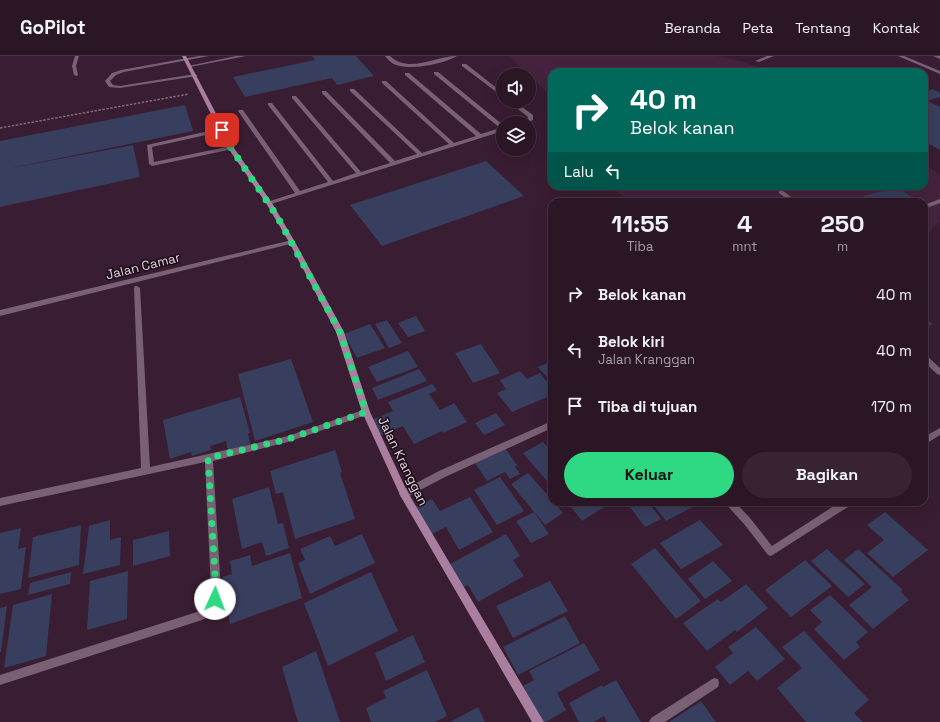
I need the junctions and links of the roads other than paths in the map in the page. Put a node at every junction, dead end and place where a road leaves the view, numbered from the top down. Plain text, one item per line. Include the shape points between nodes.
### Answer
1 (77, 56) edge
2 (207, 56) edge
3 (244, 56) edge
4 (387, 56) edge
5 (455, 56) edge
6 (772, 56) edge
7 (900, 56) edge
8 (935, 56) edge
9 (940, 58) edge
10 (187, 60) edge
11 (757, 61) dead end
12 (464, 65) dead end
13 (436, 73) dead end
14 (940, 73) edge
15 (407, 74) dead end
16 (76, 75) dead end
17 (194, 75) junction
18 (384, 82) dead end
19 (352, 90) dead end
20 (496, 90) edge
21 (324, 92) dead end
22 (294, 97) dead end
23 (270, 104) dead end
24 (520, 108) edge
25 (241, 111) dead end
26 (531, 116) edge
27 (496, 122) edge
28 (222, 130) junction
29 (496, 130) edge
30 (480, 136) junction
31 (453, 145) junction
32 (231, 148) junction
33 (421, 155) junction
34 (394, 164) junction
35 (360, 174) junction
36 (332, 184) junction
37 (781, 192) dead end
38 (299, 194) junction
39 (789, 198) edge
40 (940, 201) edge
41 (269, 203) junction
42 (928, 206) edge
43 (292, 242) junction
44 (137, 288) dead end
45 (0, 313) edge
46 (928, 362) edge
47 (940, 372) edge
48 (366, 412) junction
49 (548, 426) edge
50 (940, 431) edge
51 (928, 439) edge
52 (208, 458) junction
53 (146, 471) junction
54 (404, 494) junction
55 (0, 502) edge
56 (733, 506) edge
57 (842, 506) edge
58 (0, 680) edge
59 (714, 682) dead end
60 (538, 722) edge
61 (655, 722) edge

1 - 16 street via 74,66
2 - 10 street
3 - 10 street
4 - 5 street via 391,62 413,66
6 - 11 street
7 - 14 street
8 - 9 street
10 - 17 main road, Jalan Kranggan
10 - 17 street via 123,71 114,74 107,81 111,86 120,87
12 - 20 street
13 - 27 street
15 - 30 street
17 - 28 main road, Jalan Kranggan
18 - 31 street
19 - 33 street
21 - 34 street
22 - 35 street
23 - 36 street
24 - 26 street
25 - 38 street
28 - 32 main road, Jalan Kranggan
28 - 32 street via 149,146 152,164
29 - 30 street
30 - 31 street
31 - 33 street
32 - 41 main road, Jalan Kranggan
33 - 34 street
34 - 35 street
35 - 36 street
36 - 38 street
37 - 39 street
38 - 41 street
40 - 42 street
41 - 43 main road, Jalan Kranggan
43 - 45 street, Jalan Camar
43 - 48 main road, Jalan Kranggan via 340,332
44 - 53 street
46 - 47 street
48 - 52 street via 288,439
48 - 54 main road, Jalan Kranggan
49 - 54 street
50 - 51 street
52 - 53 street
52 - 58 street via 216,591 214,608 202,615
53 - 55 street
54 - 60 main road, Jalan Kranggan
56 - 57 street via 771,552
59 - 61 street

